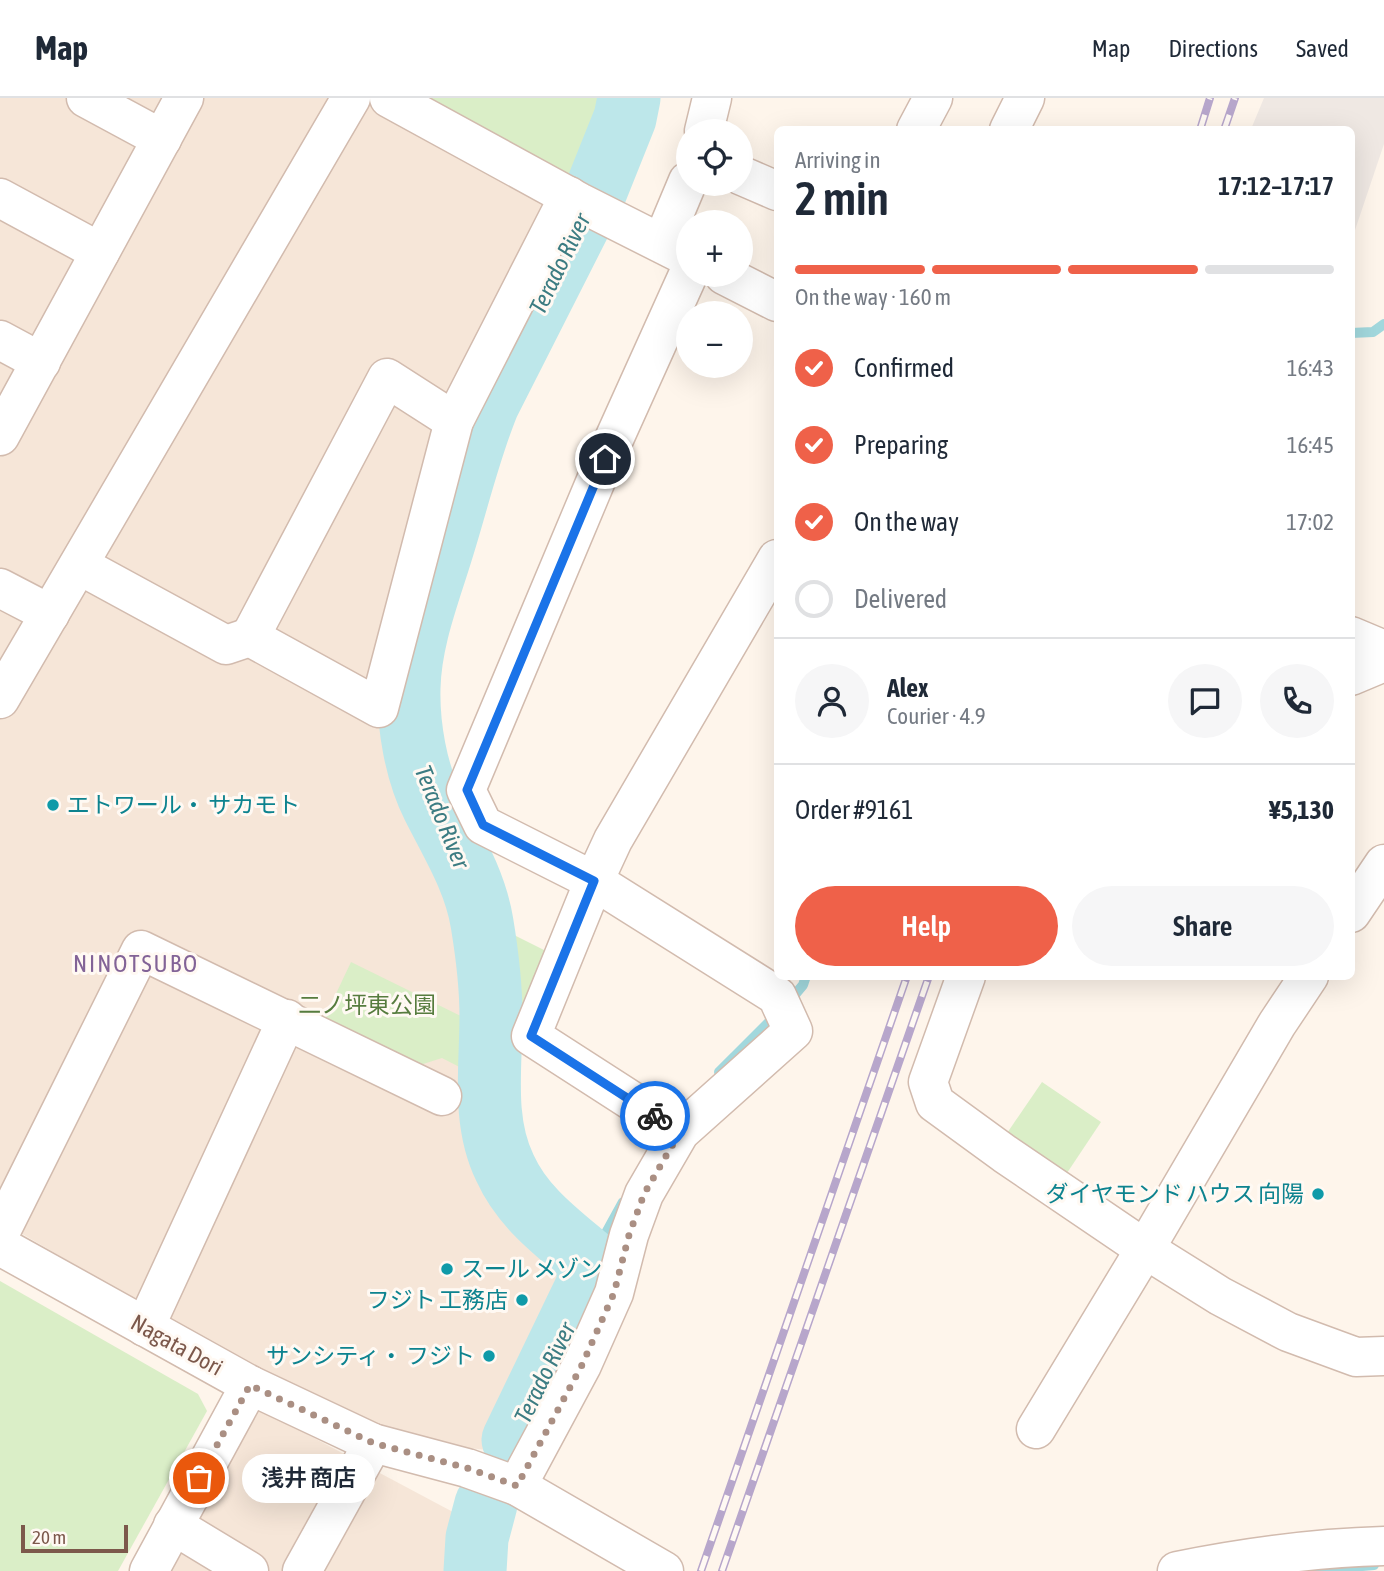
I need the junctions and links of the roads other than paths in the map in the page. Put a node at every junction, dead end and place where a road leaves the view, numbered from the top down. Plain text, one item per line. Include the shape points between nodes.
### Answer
1 (86, 98) edge
2 (184, 98) edge
3 (351, 98) edge
4 (389, 98) edge
5 (712, 98) edge
6 (1025, 98) edge
7 (707, 119) edge
8 (1011, 126) edge
9 (162, 139) junction
10 (753, 180) edge
11 (774, 190) edge
12 (685, 196) edge
13 (0, 198) edge
14 (585, 205) junction
15 (675, 250) edge
16 (100, 253) junction
17 (683, 287) edge
18 (748, 287) edge
19 (774, 300) edge
20 (0, 340) edge
21 (41, 362) junction
22 (454, 421) junction
23 (0, 436) edge
24 (79, 565) junction
25 (774, 570) edge
26 (0, 588) edge
27 (50, 614) junction
28 (250, 637) junction
29 (1355, 638) edge
30 (1384, 650) edge
31 (1384, 662) edge
32 (1355, 674) edge
33 (0, 699) edge
34 (1384, 864) edge
35 (594, 881) junction
36 (1355, 907) edge
37 (965, 980) edge
38 (1306, 980) edge
39 (287, 1019) junction
40 (442, 1096) dead end
41 (680, 1132) junction
42 (0, 1233) edge
43 (0, 1245) edge
44 (1145, 1250) junction
45 (145, 1327) junction
46 (1384, 1356) edge
47 (250, 1385) junction
48 (1036, 1429) dead end
49 (373, 1443) junction
50 (517, 1486) junction
51 (173, 1525) junction
52 (1384, 1546) edge
53 (602, 1555) edge
54 (149, 1571) edge
55 (249, 1571) edge
56 (302, 1571) edge
57 (664, 1571) edge
58 (1177, 1571) edge

1 - 9 street
2 - 9 street
3 - 24 street
4 - 14 street
5 - 7 street
6 - 8 street
9 - 16 street
10 - 11 street
12 - 15 street
13 - 16 street
14 - 15 street
14 - 22 street
16 - 21 street
17 - 35 street via 467,790 483,825
18 - 19 street
20 - 21 street
21 - 23 street
22 - 28 street via 387,378
22 - 28 street via 379,708
24 - 27 street
24 - 28 street via 226,645
25 - 35 street via 613,840
26 - 27 street
27 - 33 street
29 - 30 street
31 - 32 street
34 - 36 street
35 - 41 street via 531,1036
35 - 41 street via 777,996 793,1031
37 - 44 street via 928,1082 934,1103
38 - 44 street
39 - 40 street
39 - 42 street via 141,950
39 - 45 street
41 - 50 street via 644,1194 614,1293 582,1365
43 - 45 street, Nagata Dori
44 - 46 street via 1288,1332 1356,1357
44 - 48 street
45 - 47 street, Nagata Dori
47 - 49 street, Nagata Dori
47 - 51 street
49 - 50 street, Nagata Dori
49 - 56 street
50 - 53 street, Nagata Dori
51 - 54 street
51 - 55 street
52 - 58 street via 1322,1548
53 - 57 street, Nagata Dori

